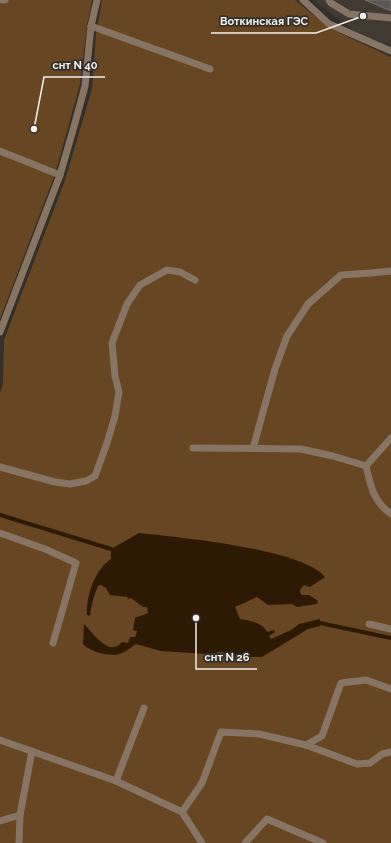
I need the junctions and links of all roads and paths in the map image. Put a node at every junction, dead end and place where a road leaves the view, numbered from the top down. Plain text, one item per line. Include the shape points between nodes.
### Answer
1 (2, 0) edge
2 (5, 0) edge
3 (97, 0) edge
4 (303, 0) edge
5 (329, 0) edge
6 (391, 18) edge
7 (91, 26) junction
8 (391, 51) edge
9 (210, 69) dead end
10 (0, 151) edge
11 (60, 176) junction
12 (391, 270) edge
13 (195, 280) dead end
14 (0, 332) edge
15 (391, 438) edge
16 (193, 448) dead end
17 (253, 448) junction
18 (366, 466) junction
19 (0, 467) edge
20 (391, 514) edge
21 (0, 533) edge
22 (369, 624) dead end
23 (391, 629) edge
24 (53, 643) dead end
25 (391, 689) edge
26 (144, 708) dead end
27 (0, 740) edge
28 (306, 745) junction
29 (32, 751) junction
30 (391, 752) edge
31 (116, 781) junction
32 (182, 812) junction
33 (20, 815) junction
34 (0, 822) edge
35 (19, 843) edge
36 (202, 843) edge
37 (246, 843) edge
38 (323, 843) edge

1 - 2 lane
3 - 7 lane
4 - 8 lane via 329,24
5 - 6 lane via 349,14
7 - 9 lane
7 - 11 lane via 85,86
10 - 11 lane
11 - 14 lane
12 - 17 lane via 341,275 308,304 287,336
13 - 19 lane via 180,272 167,270 140,285 127,304 112,343 119,392 115,416 95,476 86,481 70,484
15 - 18 lane
16 - 17 lane
17 - 18 lane via 302,449
18 - 20 lane via 372,491 382,507
21 - 24 lane via 76,563
22 - 23 lane
25 - 28 lane via 366,680 341,683 322,736
26 - 31 lane
27 - 29 lane
28 - 30 lane via 357,764 370,763 382,754
28 - 32 lane via 260,734 221,732 202,783
29 - 31 lane
29 - 33 lane
31 - 32 lane
32 - 36 lane
33 - 34 lane
33 - 35 lane
37 - 38 lane via 267,819

